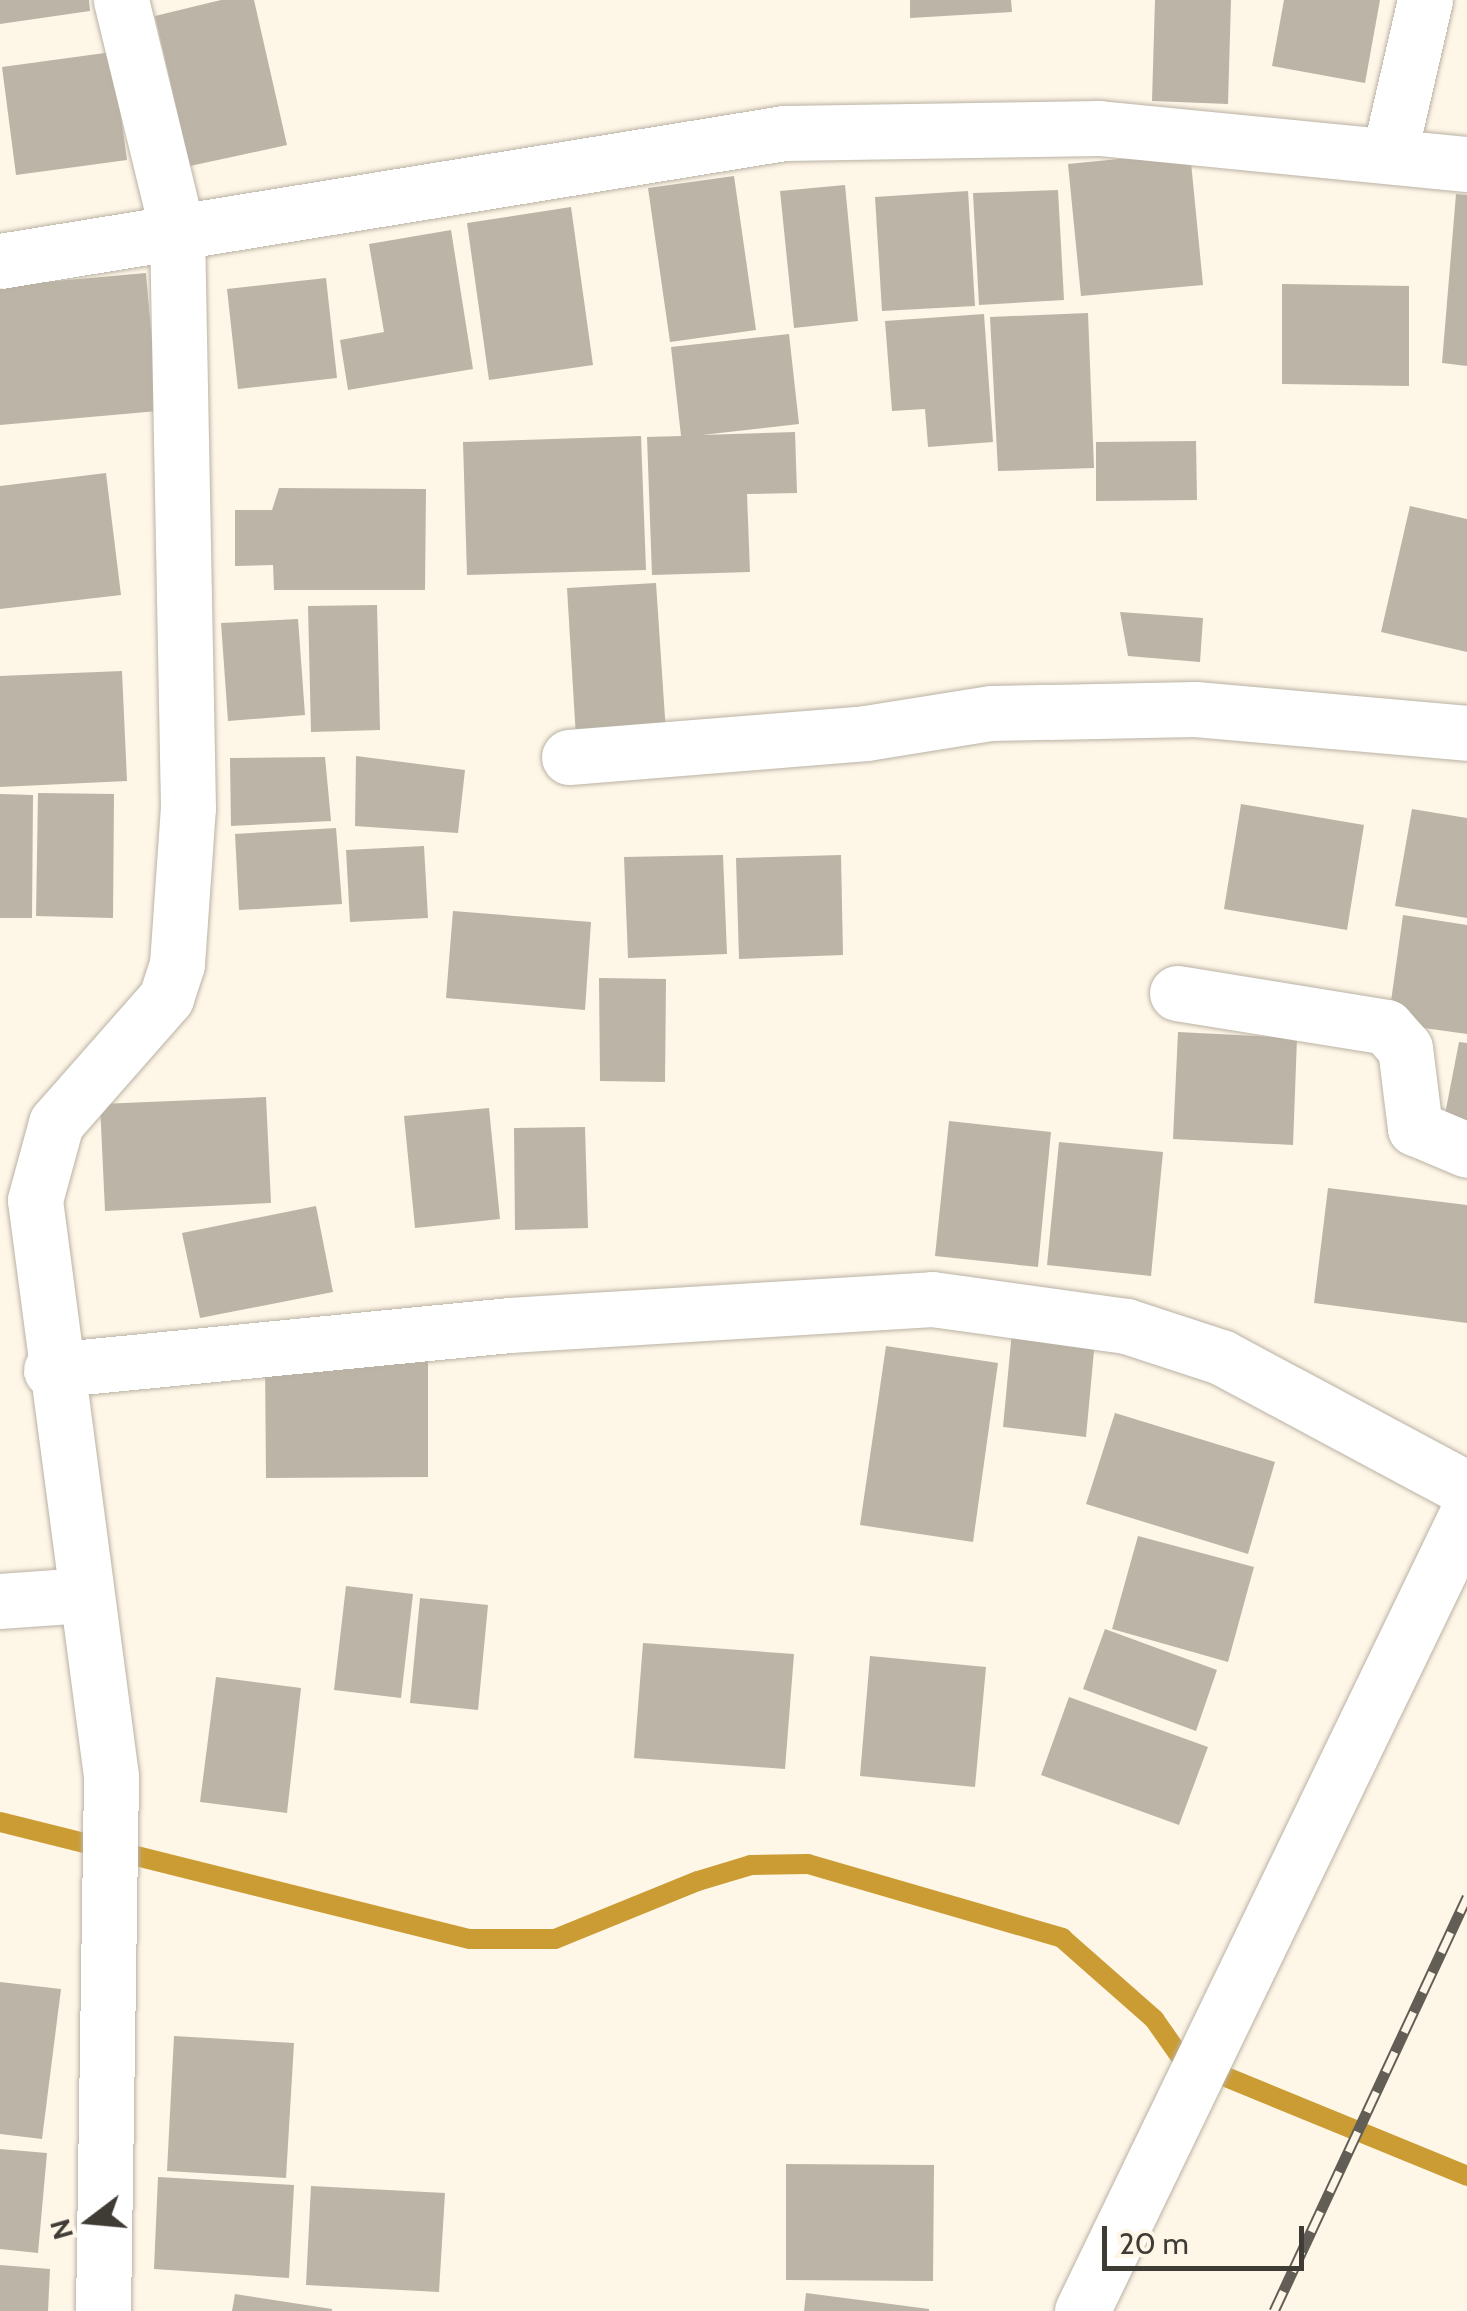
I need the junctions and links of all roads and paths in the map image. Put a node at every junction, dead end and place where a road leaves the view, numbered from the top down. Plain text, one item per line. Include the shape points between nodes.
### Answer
1 (121, 0) edge
2 (1425, 0) edge
3 (1390, 156) junction
4 (1467, 164) edge
5 (178, 230) junction
6 (0, 261) edge
7 (1467, 732) edge
8 (568, 758) dead end
9 (1177, 993) dead end
10 (1467, 1150) edge
11 (51, 1370) junction
12 (1467, 1488) edge
13 (1467, 1514) edge
14 (84, 1594) junction
15 (0, 1601) edge
16 (103, 2311) edge
17 (1082, 2311) edge

1 - 5 street
2 - 3 street
3 - 4 street
3 - 5 street via 1099,128 784,133
5 - 6 street
5 - 11 street via 188,808 177,964 166,998 76,1095 44,1154 35,1200
7 - 8 street via 1196,708 992,712 866,734
9 - 10 street via 1386,1027 1408,1058 1416,1128
11 - 12 street via 800,1301 932,1299 1126,1326 1221,1356
11 - 14 street
13 - 17 street
14 - 15 street
14 - 16 street via 110,1776 115,1940

